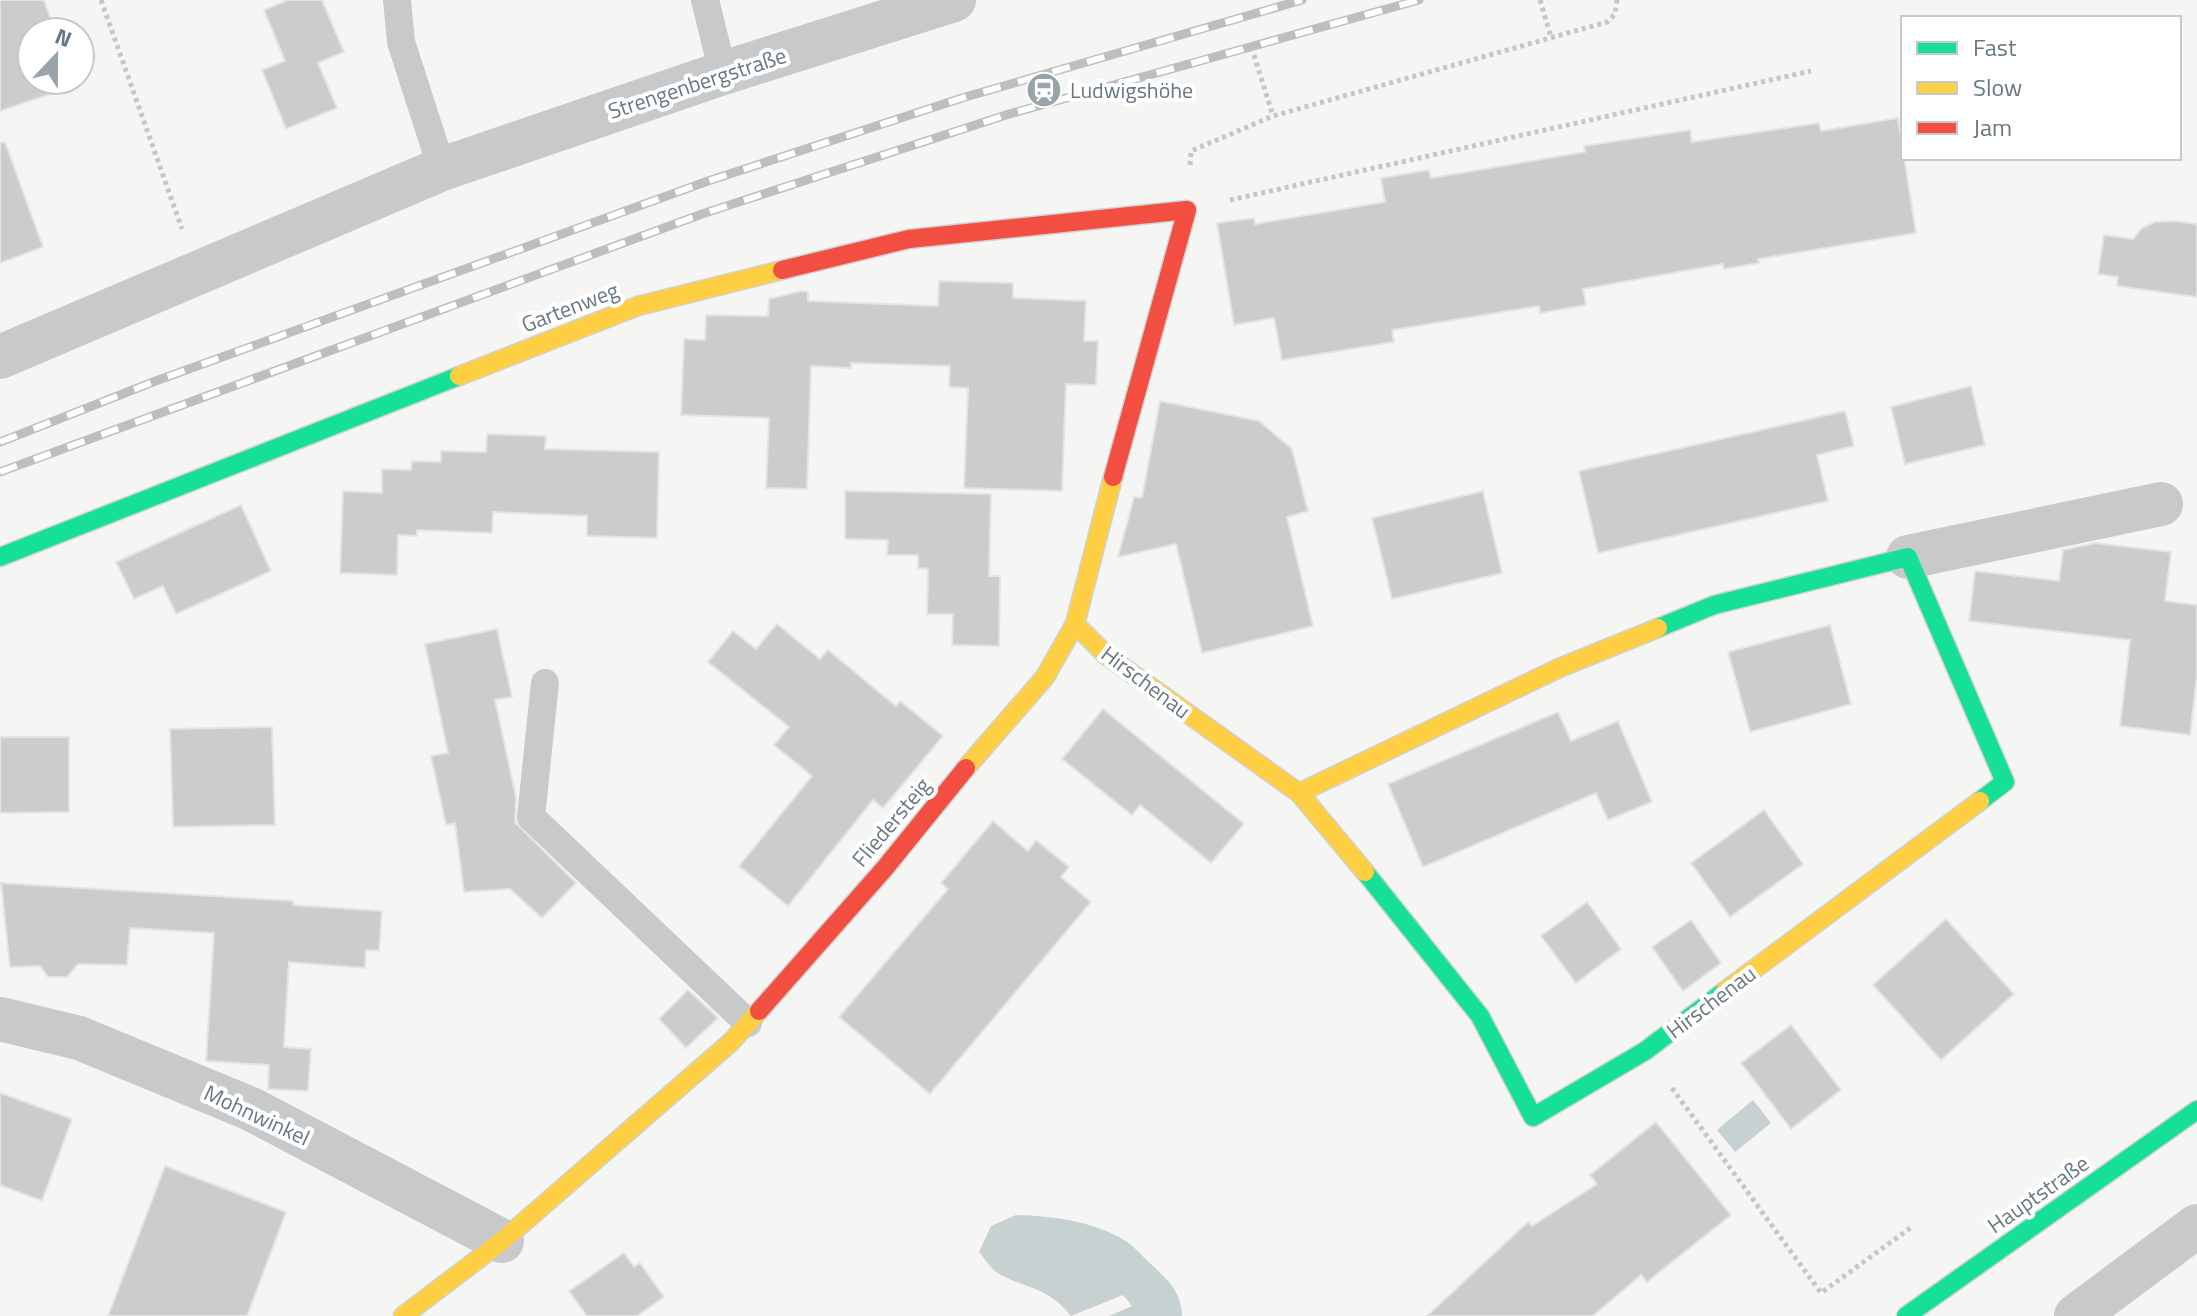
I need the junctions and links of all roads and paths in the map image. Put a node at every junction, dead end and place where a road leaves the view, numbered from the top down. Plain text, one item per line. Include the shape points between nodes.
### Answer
1 (101, 0) edge
2 (397, 0) edge
3 (705, 0) edge
4 (954, 0) edge
5 (1540, 0) edge
6 (1617, 0) edge
7 (1551, 37) junction
8 (1254, 55) dead end
9 (1811, 71) dead end
10 (723, 73) junction
11 (1273, 116) junction
12 (1191, 151) dead end
13 (442, 169) junction
14 (1187, 210) junction
15 (200, 273) junction
16 (0, 357) edge
17 (2161, 504) dead end
18 (0, 557) edge
19 (1908, 557) junction
20 (1075, 624) junction
21 (545, 683) dead end
22 (1299, 793) junction
23 (0, 1019) edge
24 (748, 1023) junction
25 (1645, 1051) junction
26 (2197, 1110) edge
27 (1913, 1226) dead end
28 (2197, 1226) edge
29 (502, 1241) junction
30 (403, 1316) edge
31 (1906, 1316) edge
32 (2076, 1316) edge

1 - 15 path
2 - 13 lane via 401,42
3 - 10 lane
4 - 10 street, Strengenbergstraße
5 - 7 path
6 - 7 path via 1607,22
7 - 11 path
8 - 11 path
9 - 14 path
10 - 13 street, Strengenbergstraße
11 - 12 path
13 - 15 street, Strengenbergstraße
14 - 18 street, Gartenweg via 909,239 638,306
14 - 20 street, Fliedersteig
15 - 16 street, Strengenbergstraße
17 - 19 street
19 - 22 street via 1714,605 1559,668
19 - 25 street, Hirschenau via 2005,782
20 - 22 street, Hirschenau via 1106,655
20 - 24 street, Fliedersteig via 1045,677
21 - 24 lane via 531,817
22 - 25 street, Hirschenau via 1480,1016 1533,1117
23 - 29 street, Mohnwinkel via 79,1038 251,1109
24 - 29 street, Fliedersteig
25 - 27 path via 1821,1293
26 - 31 street, Hauptstraße
28 - 32 street
29 - 30 street, Fliedersteig

